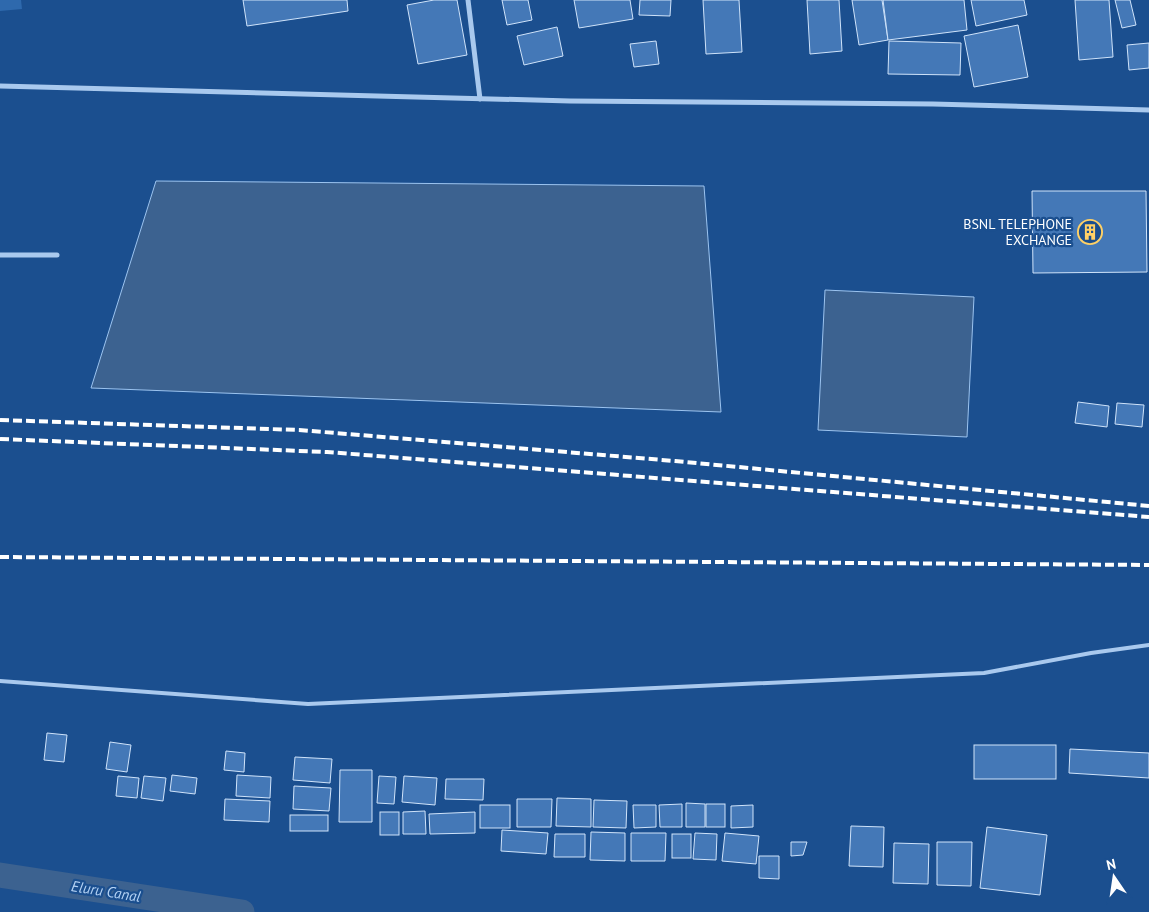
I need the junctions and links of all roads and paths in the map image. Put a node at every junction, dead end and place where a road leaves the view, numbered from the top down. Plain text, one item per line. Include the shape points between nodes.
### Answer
1 (468, 0) edge
2 (0, 86) edge
3 (480, 99) junction
4 (1149, 110) edge
5 (0, 254) edge
6 (57, 255) dead end
7 (1149, 645) edge
8 (0, 680) edge

1 - 3 street
2 - 3 street
3 - 4 street
5 - 6 street
7 - 8 lane via 984,673 308,704

